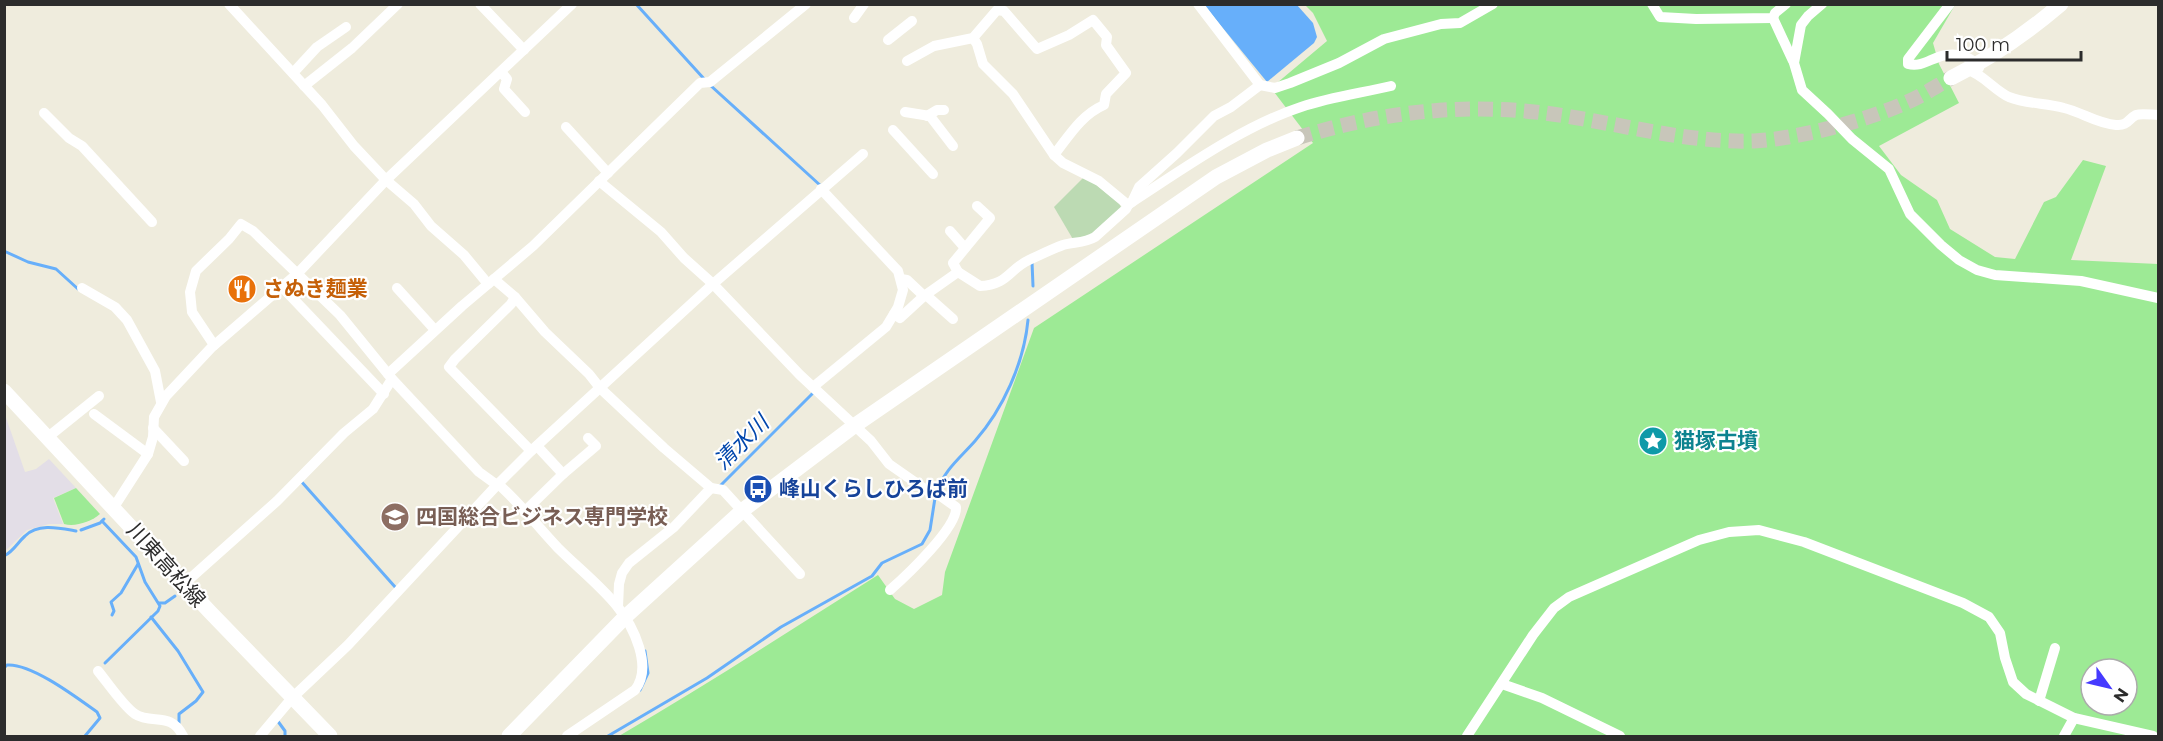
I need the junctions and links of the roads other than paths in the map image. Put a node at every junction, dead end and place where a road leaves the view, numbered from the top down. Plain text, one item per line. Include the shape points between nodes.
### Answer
1 (229, 4) edge
2 (398, 4) edge
3 (480, 4) edge
4 (572, 4) edge
5 (806, 4) edge
6 (864, 4) edge
7 (1198, 4) edge
8 (1492, 4) edge
9 (1652, 4) edge
10 (1660, 4) edge
11 (1786, 4) edge
12 (1822, 4) edge
13 (1950, 4) edge
14 (2061, 4) edge
15 (1665, 17) junction
16 (854, 18) dead end
17 (1773, 18) junction
18 (912, 21) dead end
19 (346, 27) dead end
20 (972, 38) junction
21 (888, 40) dead end
22 (524, 50) junction
23 (907, 61) dead end
24 (1794, 63) junction
25 (1971, 66) junction
26 (501, 72) junction
27 (293, 73) junction
28 (1951, 78) tunnel mouth
29 (1260, 85) junction
30 (304, 86) junction
31 (1391, 86) dead end
32 (944, 110) dead end
33 (525, 112) dead end
34 (906, 112) dead end
35 (44, 113) dead end
36 (2158, 115) edge
37 (927, 116) junction
38 (566, 127) dead end
39 (893, 130) dead end
40 (1297, 138) tunnel mouth
41 (953, 146) dead end
42 (863, 154) dead end
43 (1054, 155) junction
44 (608, 173) junction
45 (933, 174) dead end
46 (386, 180) junction
47 (599, 181) junction
48 (821, 189) junction
49 (1130, 204) junction
50 (977, 206) dead end
51 (152, 222) dead end
52 (951, 231) dead end
53 (965, 248) junction
54 (958, 272) junction
55 (298, 273) junction
56 (904, 280) junction
57 (491, 281) junction
58 (713, 284) junction
59 (282, 287) junction
60 (82, 288) dead end
61 (397, 288) dead end
62 (925, 296) junction
63 (515, 297) junction
64 (2158, 298) edge
65 (897, 316) junction
66 (953, 319) dead end
67 (435, 330) junction
68 (214, 345) junction
69 (390, 377) junction
70 (600, 388) junction
71 (817, 390) junction
72 (4, 391) edge
73 (384, 394) junction
74 (99, 396) dead end
75 (161, 402) junction
76 (94, 414) dead end
77 (854, 426) junction
78 (153, 428) junction
79 (48, 437) junction
80 (588, 438) dead end
81 (534, 448) junction
82 (148, 454) junction
83 (184, 461) dead end
84 (563, 474) junction
85 (497, 484) junction
86 (716, 489) junction
87 (114, 507) junction
88 (743, 510) junction
89 (525, 511) junction
90 (800, 574) dead end
91 (184, 584) junction
92 (891, 590) dead end
93 (621, 612) junction
94 (2055, 648) dead end
95 (98, 671) dead end
96 (1502, 684) junction
97 (292, 698) junction
98 (2039, 701) junction
99 (2074, 718) junction
100 (183, 736) edge
101 (260, 736) edge
102 (330, 736) edge
103 (509, 736) edge
104 (567, 736) edge
105 (1467, 736) edge
106 (1620, 736) edge
107 (2064, 736) edge
108 (2153, 736) edge

1 - 27 street
2 - 30 street
3 - 22 street
4 - 22 street
5 - 44 street via 710,82 700,83
6 - 16 street
7 - 29 street
8 - 29 street via 1460,23 1384,39 1290,83 1275,88
9 - 15 street via 1660,17
10 - 15 street
11 - 17 street
12 - 24 street via 1801,25
13 - 25 street via 1908,64 1916,66 1946,54 1969,58
14 - 25 street via 2028,32
15 - 17 street
17 - 24 street
18 - 21 street
19 - 27 street via 317,47
20 - 23 street via 934,46
20 - 43 street via 983,64 1013,94
20 - 43 street via 997,10 1004,11 1037,50 1093,20 1107,37 1106,45 1126,73 1106,94 1104,105 1091,111
22 - 26 street
24 - 64 street via 1802,90 1888,169 1911,214 1959,260 1995,275 2081,280
25 - 28 street
25 - 36 street via 1994,89 2020,100 2063,107 2116,125 2129,123 2138,114
26 - 33 street via 507,79 504,89
26 - 46 street
27 - 30 street
29 - 49 street via 1214,116 1139,187
30 - 46 street
31 - 49 street via 1299,107 1256,126
32 - 37 street
34 - 37 street
35 - 51 street via 82,146
37 - 41 street
38 - 44 street
39 - 45 street
40 - 77 street via 1216,177
42 - 48 street
43 - 49 street
44 - 47 street
46 - 55 street
46 - 57 street
47 - 57 street
47 - 58 street via 662,232
48 - 56 street
48 - 58 street
49 - 54 street via 1089,241 1065,245 1026,261 1003,281 980,286
50 - 53 street via 990,218
52 - 53 street
53 - 54 street via 953,263
54 - 62 street
55 - 59 street
55 - 68 street via 241,224 196,271 190,292 192,312
55 - 69 street via 340,315
56 - 62 street
56 - 65 street
57 - 63 street
57 - 67 street
58 - 70 street
58 - 71 street
59 - 68 street
59 - 73 street
60 - 75 street via 115,307 127,320 155,371
61 - 67 street
62 - 65 street
62 - 66 street
63 - 70 street
63 - 81 street via 449,367
65 - 71 street
67 - 69 street
68 - 75 street
69 - 73 street
69 - 85 street via 479,472
70 - 81 street
70 - 86 street via 664,448
71 - 77 street
72 - 79 street, 川東高松線
73 - 91 street via 277,501
74 - 79 street
75 - 78 street
76 - 82 street
77 - 88 street
77 - 92 street via 889,464 956,507 955,516 922,562
78 - 82 street
78 - 83 street
79 - 87 street, 川東高松線
80 - 84 street via 596,446
81 - 84 street
81 - 85 street
82 - 87 street
84 - 89 street
85 - 89 street
85 - 97 street via 348,645
86 - 88 street
86 - 93 street via 629,563 618,584
87 - 91 street, 川東高松線
88 - 90 street
88 - 93 street
89 - 93 street
91 - 97 street, 川東高松線
93 - 103 street
93 - 104 street via 642,656 641,683
94 - 98 street
95 - 100 street via 134,714 169,722
96 - 98 street via 1533,635 1569,597 1699,540 1759,530 1804,542 1989,616 2000,633 2013,682
96 - 105 street
96 - 106 street via 1542,698
97 - 101 street
97 - 102 street, 川東高松線
98 - 99 street
99 - 107 street
99 - 108 street

